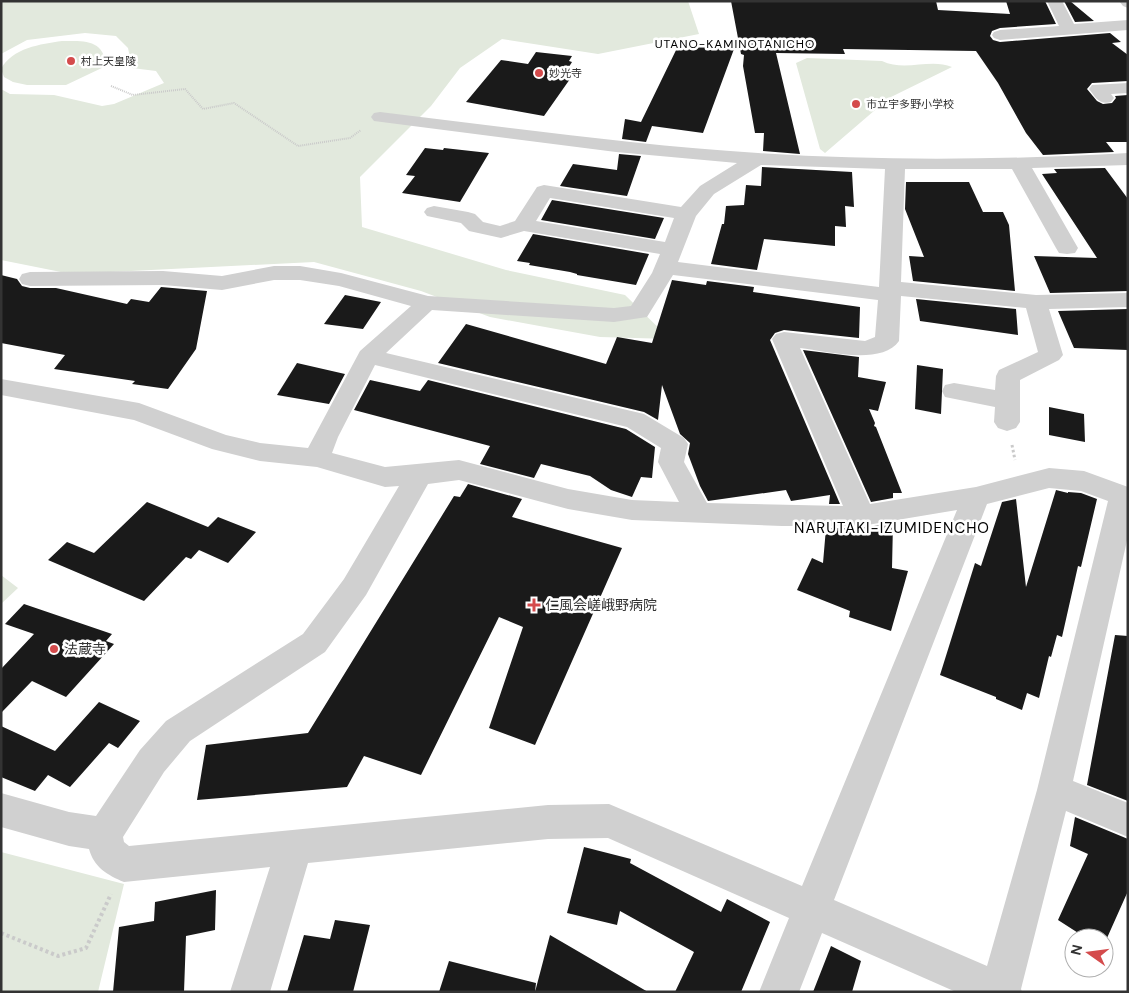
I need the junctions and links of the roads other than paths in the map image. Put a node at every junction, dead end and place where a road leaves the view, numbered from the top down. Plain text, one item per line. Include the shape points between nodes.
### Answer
1 (1054, 1) edge
2 (1128, 25) edge
3 (1069, 30) junction
4 (1000, 36) dead end
5 (1128, 88) edge
6 (1105, 98) dead end
7 (380, 117) road end
8 (757, 159) junction
9 (1128, 159) edge
10 (894, 163) junction
11 (1019, 163) junction
12 (434, 212) dead end
13 (686, 214) junction
14 (523, 225) junction
15 (1067, 248) dead end
16 (666, 263) junction
17 (30, 279) dead end
18 (889, 292) junction
19 (1128, 300) edge
20 (1036, 302) junction
21 (427, 304) junction
22 (368, 356) junction
23 (1, 387) edge
24 (954, 391) dead end
25 (317, 458) junction
26 (419, 475) junction
27 (976, 497) junction
28 (1125, 497) edge
29 (698, 512) junction
30 (861, 516) junction
31 (1054, 790) junction
32 (1, 810) edge
33 (1128, 820) edge
34 (104, 834) junction
35 (295, 847) junction
36 (811, 908) junction
37 (1001, 991) edge
38 (250, 992) edge
39 (779, 992) edge

1 - 3 street
2 - 3 street
3 - 4 street
5 - 6 street via 1098,89
7 - 8 street
8 - 10 street
8 - 13 street via 707,190
9 - 11 street
10 - 11 street
10 - 18 street
11 - 15 street
12 - 14 street via 468,218 476,227 501,232
13 - 14 street via 544,191
13 - 16 street
14 - 16 street
16 - 18 street
16 - 21 street via 639,312 614,315
17 - 21 street via 164,278 222,283 274,273 300,273 341,280
18 - 20 street
18 - 30 street via 887,341 866,348 784,340
19 - 20 street
20 - 24 street via 1051,355 1008,376 1007,411
21 - 22 street
22 - 25 street
22 - 29 street via 635,420 675,444 671,462
23 - 25 street via 139,412 221,443 260,452
25 - 26 street via 385,477
26 - 29 street via 459,470 568,499 632,510
26 - 34 street via 356,587 314,643 178,731 152,761
27 - 28 street via 1050,478 1084,481
27 - 30 street
27 - 36 street
28 - 31 street
29 - 30 street
31 - 33 street
31 - 37 street
32 - 34 street
34 - 35 street via 108,852 124,864
35 - 36 street via 548,822 608,821
35 - 38 street
36 - 37 street
36 - 39 street

